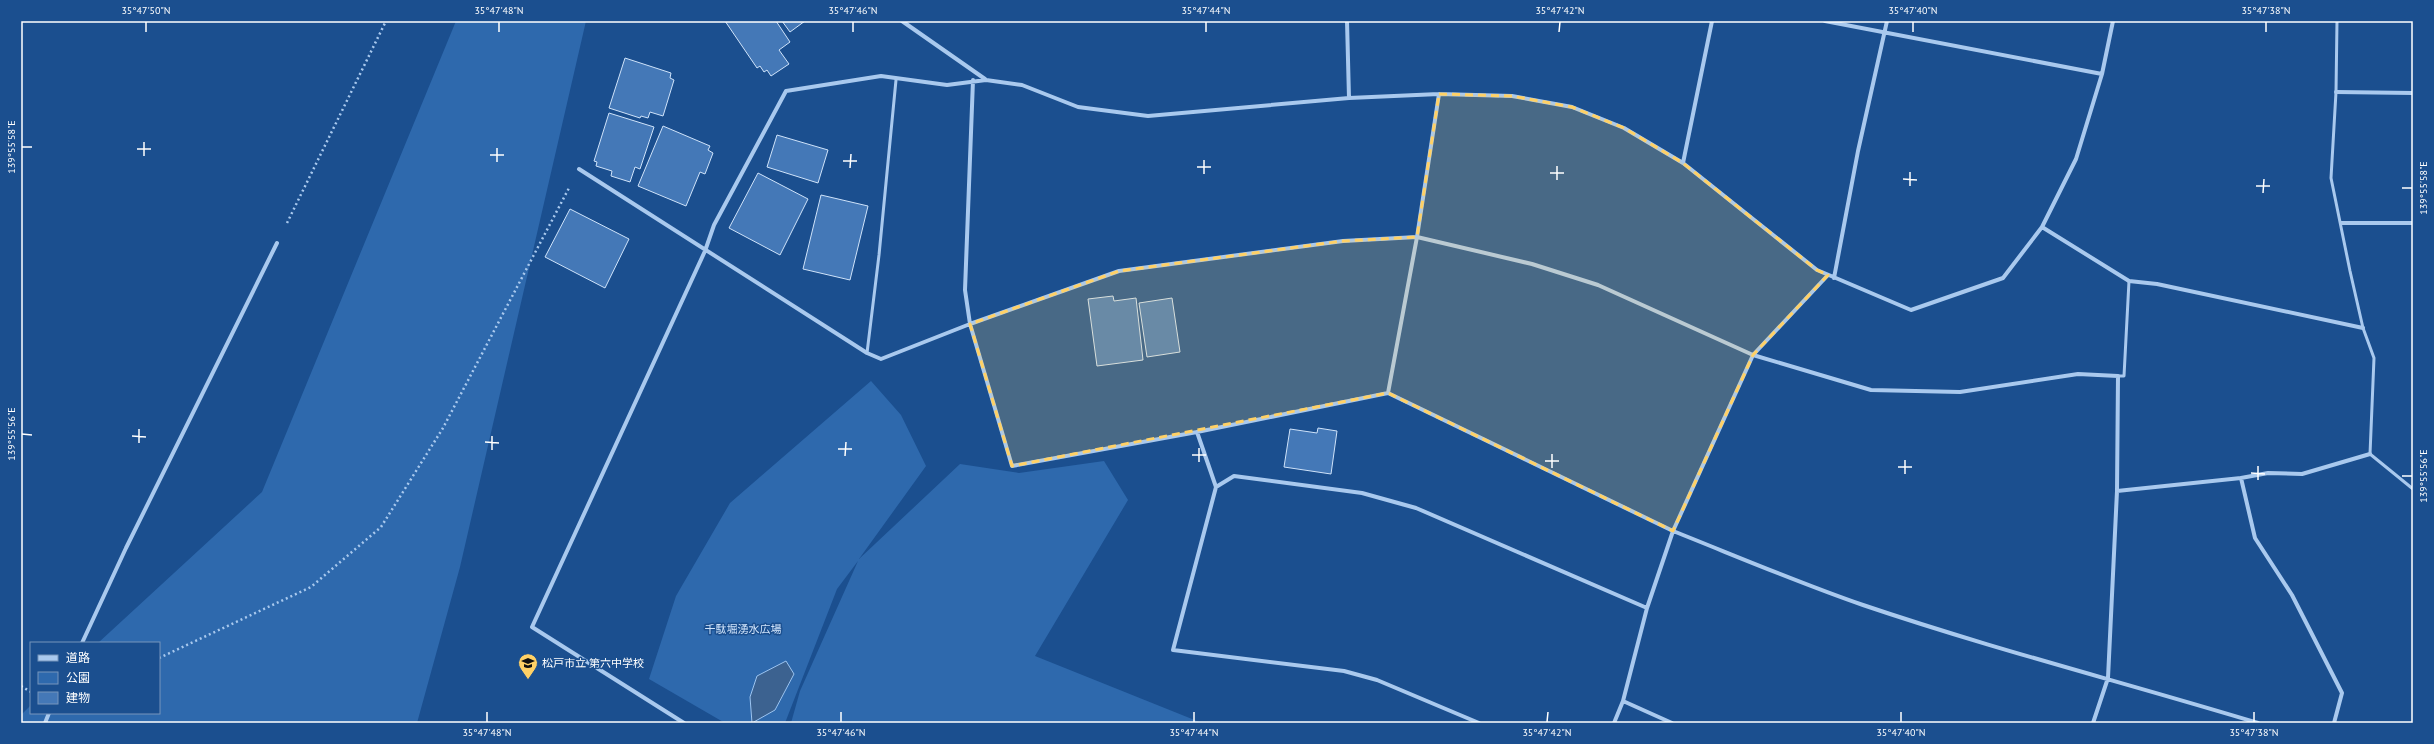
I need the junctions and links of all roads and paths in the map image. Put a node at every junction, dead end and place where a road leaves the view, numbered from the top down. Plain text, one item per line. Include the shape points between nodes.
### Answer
1 (386, 21) edge
2 (902, 21) edge
3 (1347, 21) edge
4 (1712, 21) edge
5 (1825, 21) edge
6 (1887, 21) edge
7 (2113, 21) edge
8 (2337, 21) edge
9 (1884, 32) junction
10 (2102, 74) junction
11 (896, 80) junction
12 (973, 80) junction
13 (986, 80) junction
14 (2336, 92) junction
15 (2413, 93) edge
16 (1439, 94) junction
17 (1349, 98) junction
18 (1683, 163) junction
19 (579, 169) joint
20 (2341, 223) junction
21 (2413, 223) edge
22 (2042, 227) junction
23 (1417, 237) junction
24 (277, 243) joint
25 (705, 251) junction
26 (1828, 275) junction
27 (1834, 278) junction
28 (2129, 281) junction
29 (970, 324) junction
30 (2363, 328) junction
31 (867, 353) junction
32 (1753, 355) junction
33 (2118, 376) junction
34 (1388, 392) junction
35 (1197, 432) junction
36 (2370, 454) junction
37 (2241, 478) junction
38 (1216, 488) junction
39 (2413, 489) edge
40 (2117, 491) junction
41 (1673, 531) junction
42 (1647, 608) junction
43 (82, 642) edge
44 (160, 658) edge
45 (2108, 678) junction
46 (21, 686) edge
47 (30, 691) edge
48 (1623, 701) junction
49 (684, 723) edge
50 (1479, 723) edge
51 (1614, 723) edge
52 (1672, 723) edge
53 (2093, 723) edge
54 (2258, 723) edge
55 (2334, 723) edge

1 - 24 path
2 - 13 street
3 - 17 street
4 - 18 street
5 - 9 street
6 - 9 street
7 - 10 street
8 - 14 lane
9 - 10 street
9 - 27 street
10 - 22 street via 2076,159
11 - 12 street via 947,85
11 - 25 street via 881,76 786,91 714,225
11 - 31 lane
12 - 13 street
12 - 29 street via 965,290
13 - 17 street via 1022,85 1078,107 1148,116
14 - 15 street
14 - 20 lane via 2331,178
16 - 17 street
16 - 18 street via 1512,96 1572,107 1624,128
16 - 23 street
18 - 26 street via 1817,270
19 - 25 street
19 - 44 path via 443,428 381,527 311,587
20 - 21 street
20 - 30 lane
22 - 27 street via 2004,278 1911,310
22 - 28 street
23 - 29 street via 1343,241 1119,271
23 - 32 street via 1526,262 1598,285
23 - 34 street
24 - 43 street via 126,548
25 - 31 street
25 - 49 street via 532,627
26 - 27 street
26 - 32 street
28 - 30 street via 2157,284
28 - 33 lane via 2124,376
29 - 31 street via 881,359
29 - 35 street via 1012,466
30 - 36 lane via 2374,358
32 - 33 street via 1870,390 1960,392 2078,374
32 - 41 street
33 - 40 street
34 - 35 street
34 - 41 street
35 - 38 street
36 - 37 street via 2302,474 2268,473
36 - 39 lane
37 - 40 street
37 - 55 street via 2255,538 2292,595 2342,693
38 - 42 street via 1234,476 1362,493 1408,506
38 - 50 street via 1173,650 1344,671 1377,680
40 - 45 street
41 - 42 street
41 - 45 street via 1862,604 1979,643
42 - 48 street
45 - 53 street
45 - 54 street
46 - 47 path
48 - 51 street
48 - 52 street

